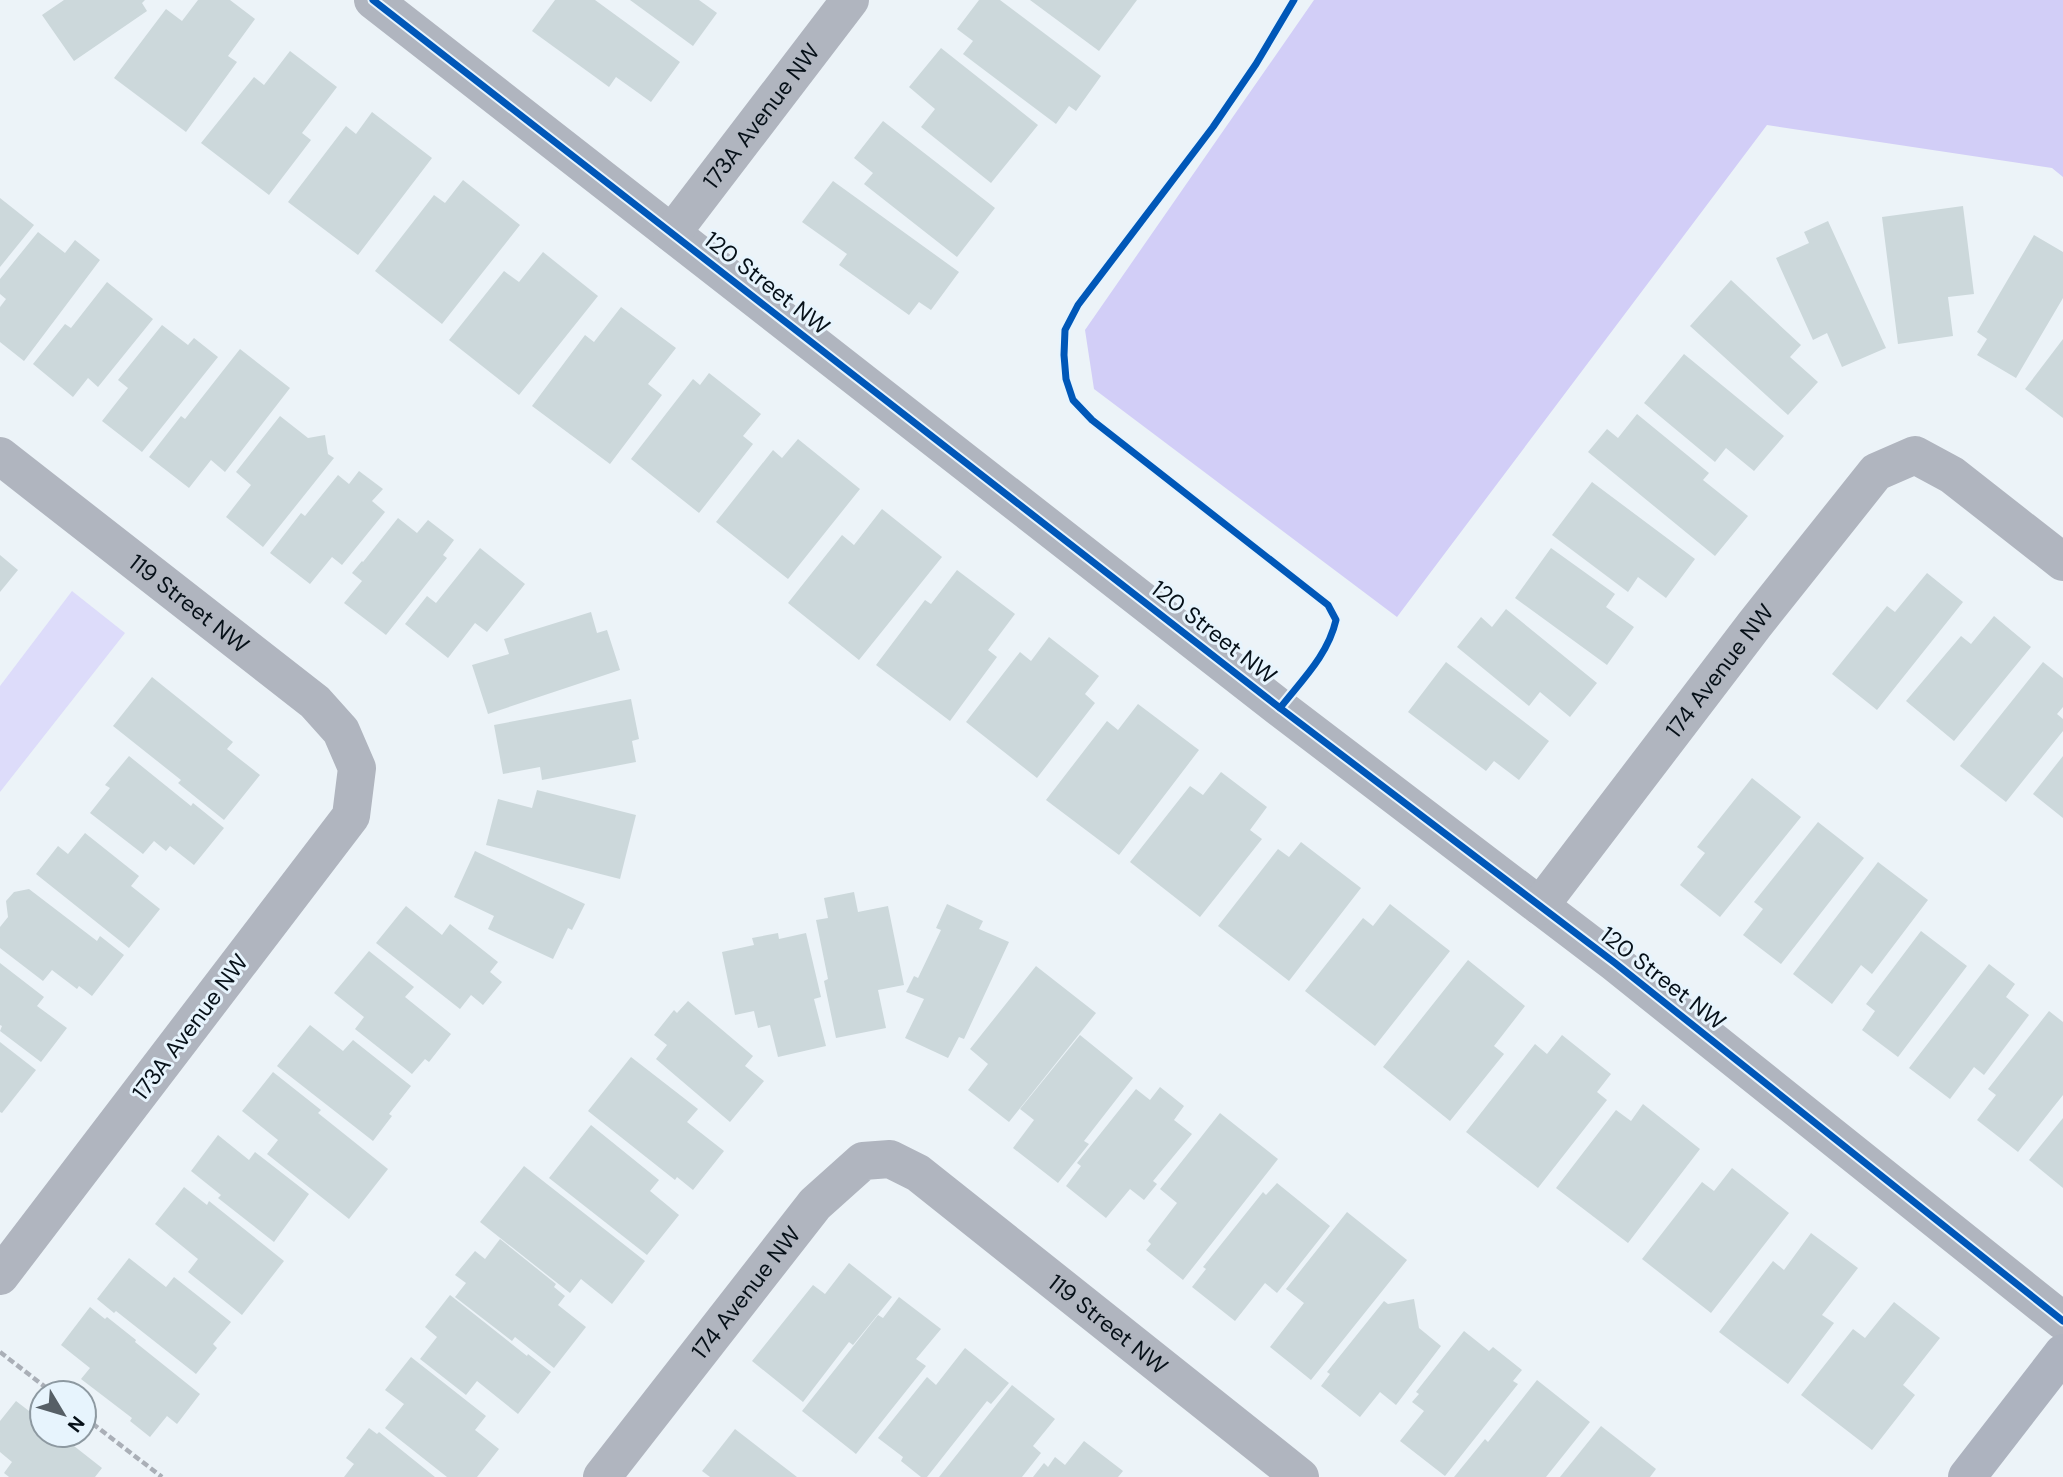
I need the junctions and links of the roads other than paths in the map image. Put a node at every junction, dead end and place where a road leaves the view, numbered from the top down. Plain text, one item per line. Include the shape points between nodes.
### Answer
1 (373, 0) edge
2 (850, 0) edge
3 (672, 233) junction
4 (0, 456) edge
5 (2063, 562) edge
6 (357, 768) joint
7 (1540, 906) junction
8 (918, 1173) joint
9 (0, 1276) edge
10 (2063, 1321) edge
11 (2063, 1353) edge
12 (602, 1477) edge
13 (1300, 1477) edge
14 (1967, 1477) edge

1 - 3 street, 120 Street NW
2 - 3 street, 173A Avenue NW
3 - 7 street, 120 Street NW
4 - 6 street, 119 Street NW via 315,702 341,731
5 - 7 street, 174 Avenue NW via 1952,475 1915,455 1876,472
6 - 9 street, 173A Avenue NW via 351,817
7 - 10 street, 120 Street NW
8 - 12 street, 174 Avenue NW via 890,1159 863,1161 815,1204
8 - 13 street, 119 Street NW
11 - 14 street

